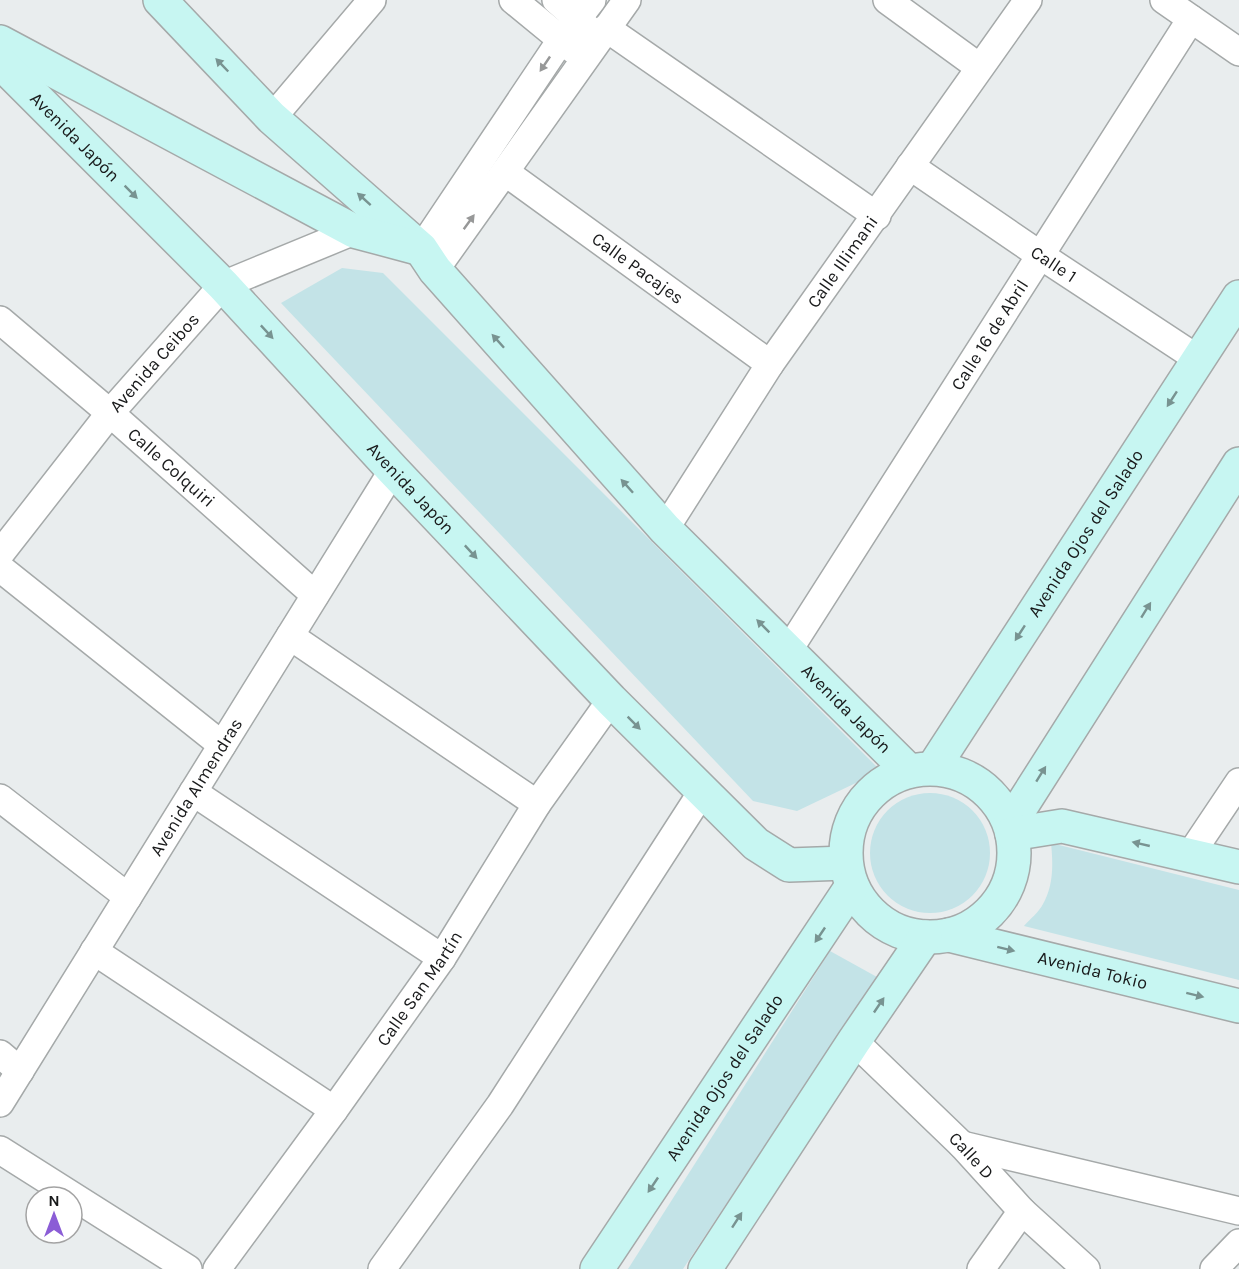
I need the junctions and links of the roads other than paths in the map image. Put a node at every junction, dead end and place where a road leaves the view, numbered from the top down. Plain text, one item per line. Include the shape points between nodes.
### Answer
1 (160, 0) edge
2 (372, 0) edge
3 (513, 0) edge
4 (556, 0) edge
5 (627, 0) edge
6 (887, 0) edge
7 (1028, 0) edge
8 (1164, 0) edge
9 (1191, 19) junction
10 (577, 20) edge
11 (0, 42) edge
12 (596, 42) junction
13 (1239, 52) edge
14 (0, 62) edge
15 (979, 67) junction
16 (272, 118) junction
17 (910, 166) junction
18 (505, 172) junction
19 (877, 216) junction
20 (354, 231) junction
21 (1040, 255) junction
22 (428, 260) junction
23 (223, 285) junction
24 (1239, 297) edge
25 (0, 320) edge
26 (1198, 359) junction
27 (770, 364) junction
28 (110, 413) junction
29 (393, 470) junction
30 (1236, 476) edge
31 (665, 529) junction
32 (0, 554) edge
33 (0, 568) edge
34 (315, 595) junction
35 (290, 636) junction
36 (788, 651) junction
37 (611, 700) junction
38 (222, 745) junction
39 (921, 769) junction
40 (1239, 782) edge
41 (193, 792) junction
42 (702, 792) junction
43 (0, 798) edge
44 (537, 804) junction
45 (1011, 829) junction
46 (1190, 855) junction
47 (1239, 867) edge
48 (849, 875) junction
49 (128, 897) junction
50 (937, 936) junction
51 (94, 951) junction
52 (442, 958) junction
53 (1239, 1006) edge
54 (854, 1041) junction
55 (10, 1062) edge
56 (0, 1104) edge
57 (334, 1110) junction
58 (962, 1145) junction
59 (0, 1149) edge
60 (1239, 1210) edge
61 (1022, 1211) junction
62 (1239, 1243) edge
63 (188, 1269) edge
64 (217, 1269) edge
65 (382, 1269) edge
66 (597, 1269) edge
67 (705, 1269) edge
68 (981, 1269) edge
69 (1086, 1269) edge
70 (1214, 1269) edge

16 -> 1 street, Avenida Japón
2 - 16 street
3 - 10 street
4 - 10 street
5 - 12 street
6 - 15 street
7 - 15 street, Calle Illimani
8 - 9 street
9 - 13 street
9 - 21 street, Calle 16 de Abril
10 - 12 street
10 -> 22 street
11 - 20 street
12 - 18 street
12 - 19 street
14 -> 23 street, Avenida Japón
15 - 17 street, Calle Illimani
22 -> 16 street, Avenida Japón
17 - 19 street, Calle Illimani
17 - 21 street, Calle 1
22 -> 18 street
18 - 27 street, Calle Pacajes
19 - 27 street, Calle Illimani
20 - 22 street
20 - 23 street, Avenida Ceibos
21 - 26 street, Calle 1
21 - 36 street, Calle 16 de Abril
31 -> 22 street, Avenida Japón
23 - 28 street, Avenida Ceibos
23 -> 29 street, Avenida Japón
24 - 26 street, Avenida Ojos del Salado
25 - 28 street, Calle Colquiri
26 -> 39 street, Avenida Ojos del Salado
27 - 31 street, Calle Illimani
28 - 32 street, Avenida Ceibos
28 - 34 street, Calle Colquiri
29 - 34 street, Avenida Almendras
29 -> 37 street, Avenida Japón
45 -> 30 street
36 -> 31 street, Avenida Japón
33 - 38 street
34 - 35 street, Avenida Almendras
35 - 38 street, Avenida Almendras
35 - 44 street
36 - 39 street, Avenida Japón
37 -> 42 street, Avenida Japón
37 - 44 street, Calle San Martín
38 - 41 street, Avenida Almendras
39 - 45 street via 953,771 972,779 1001,806
39 - 48 street via 886,780 867,795 846,838
40 - 46 street
41 - 49 street, Avenida Almendras
41 - 52 street
42 - 48 street, Avenida Japón via 756,844 789,865
42 - 65 street via 500,1105
43 - 49 street
44 - 52 street, Calle San Martín
46 -> 45 street via 1062,826
45 - 50 street via 1015,847 1013,871 1005,893 991,912 971,927
46 - 47 street
48 - 50 street via 864,906 881,922 902,932
48 -> 66 street, Avenida Ojos del Salado
49 - 51 street, Avenida Almendras
50 -> 53 street, Avenida Tokio
54 -> 50 street
51 - 55 street, Avenida Almendras
51 - 57 street
52 - 57 street, Calle San Martín
54 - 58 street, Calle D
67 -> 54 street
55 - 56 street, Avenida Almendras
57 - 64 street, Calle San Martín
58 - 60 street
58 - 61 street, Calle D
59 - 63 street
61 - 68 street
61 - 69 street, Calle D
62 - 70 street

